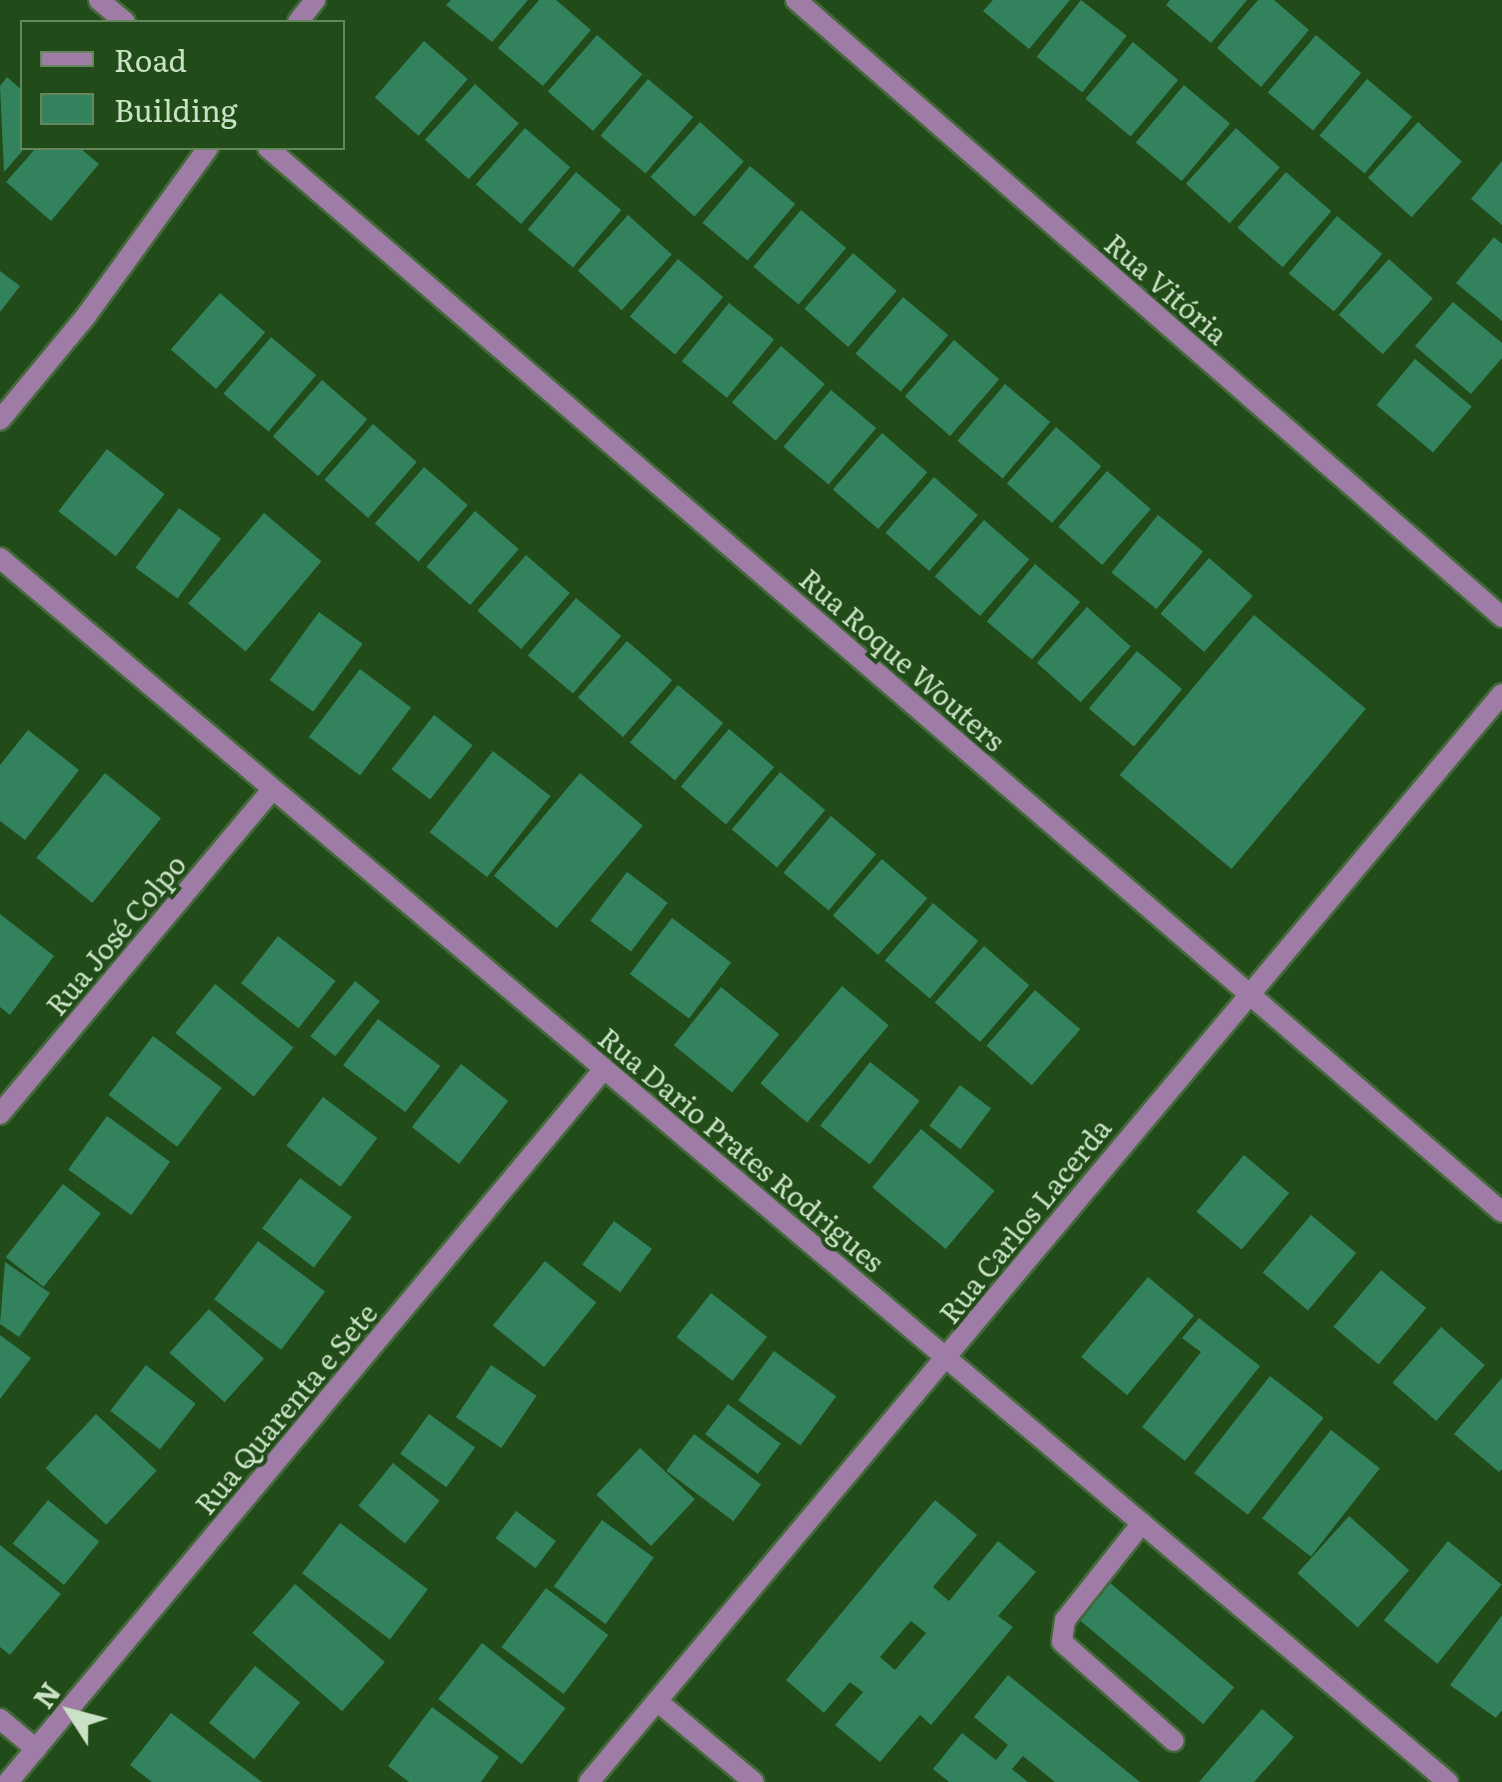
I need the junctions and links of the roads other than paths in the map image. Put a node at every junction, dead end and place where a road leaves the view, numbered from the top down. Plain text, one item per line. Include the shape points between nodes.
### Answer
1 (99, 0) edge
2 (315, 0) edge
3 (796, 0) edge
4 (123, 20) edge
5 (300, 20) edge
6 (207, 150) edge
7 (270, 150) edge
8 (0, 420) edge
9 (0, 558) edge
10 (1502, 617) edge
11 (1502, 694) edge
12 (273, 789) junction
13 (1248, 994) junction
14 (604, 1069) junction
15 (0, 1114) edge
16 (1502, 1212) edge
17 (946, 1358) junction
18 (1142, 1523) junction
19 (657, 1701) junction
20 (0, 1719) edge
21 (1174, 1742) dead end
22 (36, 1748) junction
23 (8, 1782) edge
24 (589, 1782) edge
25 (754, 1782) edge
26 (1448, 1782) edge

1 - 4 street
2 - 5 street
3 - 10 street, Rua Vitória
6 - 8 street via 86,316
7 - 13 street, Rua Roque Wouters
9 - 12 street, Rua Dario Prates Rodrigues
11 - 13 street, Rua Carlos Lacerda
12 - 14 street, Rua Dario Prates Rodrigues
12 - 15 street, Rua José Colpo
13 - 16 street, Rua Roque Wouters
13 - 17 street, Rua Carlos Lacerda
14 - 17 street, Rua Dario Prates Rodrigues
14 - 22 street, Rua Quarenta e Sete
17 - 18 street, Rua Dario Prates Rodrigues
17 - 19 street, Rua Carlos Lacerda
18 - 21 street via 1064,1620 1062,1642
18 - 26 street, Rua Dario Prates Rodrigues
19 - 24 street, Rua Carlos Lacerda
19 - 25 street
20 - 22 street
22 - 23 street, Rua Quarenta e Sete

